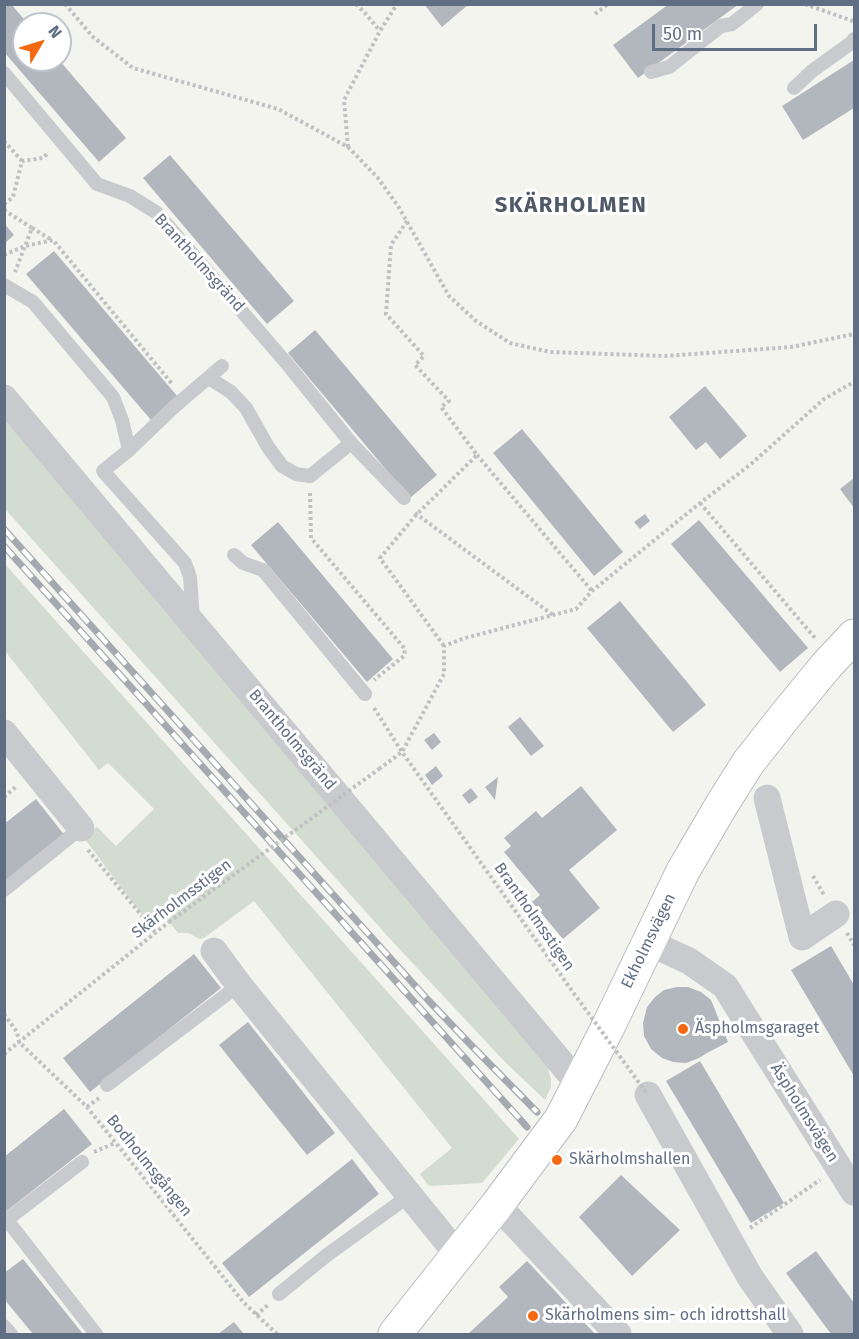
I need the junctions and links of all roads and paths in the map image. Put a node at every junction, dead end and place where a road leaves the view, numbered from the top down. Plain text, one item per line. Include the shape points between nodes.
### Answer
1 (65, 4) edge
2 (356, 4) edge
3 (397, 4) edge
4 (608, 4) edge
5 (757, 4) edge
6 (805, 4) edge
7 (595, 14) dead end
8 (855, 22) edge
9 (380, 31) junction
10 (855, 39) edge
11 (651, 72) dead end
12 (4, 73) edge
13 (794, 88) dead end
14 (61, 140) junction
15 (4, 141) edge
16 (348, 147) junction
17 (22, 161) junction
18 (4, 204) edge
19 (4, 210) edge
20 (407, 221) junction
21 (32, 228) junction
22 (53, 240) junction
23 (25, 246) junction
24 (4, 255) edge
25 (6, 286) edge
26 (855, 334) edge
27 (222, 366) dead end
28 (208, 378) junction
29 (855, 382) edge
30 (177, 389) dead end
31 (4, 398) edge
32 (351, 443) junction
33 (129, 450) junction
34 (477, 455) junction
35 (310, 476) junction
36 (404, 498) joint
37 (700, 503) junction
38 (416, 515) junction
39 (234, 555) dead end
40 (592, 591) junction
41 (553, 615) junction
42 (193, 621) junction
43 (855, 636) edge
44 (819, 644) dead end
45 (444, 646) junction
46 (365, 694) junction
47 (4, 733) edge
48 (402, 752) junction
49 (767, 798) dead end
50 (78, 831) junction
51 (4, 890) edge
52 (836, 914) dead end
53 (156, 933) junction
54 (648, 942) junction
55 (214, 951) dead end
56 (239, 985) junction
57 (4, 1014) edge
58 (19, 1042) junction
59 (4, 1054) edge
60 (578, 1083) junction
61 (108, 1085) dead end
62 (648, 1095) joint
63 (82, 1161) dead end
64 (838, 1168) junction
65 (855, 1192) edge
66 (410, 1195) junction
67 (497, 1206) junction
68 (6, 1221) edge
69 (730, 1242) junction
70 (458, 1255) junction
71 (279, 1294) dead end
72 (4, 1326) edge
73 (11, 1335) edge
74 (96, 1335) edge
75 (277, 1335) edge
76 (394, 1335) edge
77 (618, 1335) edge
78 (790, 1335) edge

1 - 16 path via 93,37 133,68 279,109
2 - 9 path
3 - 9 path
4 - 7 path
5 - 11 lane via 669,67
6 - 8 path
9 - 16 path via 344,100
10 - 13 lane
12 - 14 lane, Brantholmsgränd
14 - 17 path via 43,158
14 - 32 lane, Brantholmsgränd via 97,183 130,196 157,213
15 - 17 path
16 - 20 path via 378,178
17 - 18 path via 13,197
19 - 21 path
20 - 26 path via 449,296 476,321 510,343 550,352 665,356 791,347
20 - 34 path via 391,245 386,314 424,356 415,365 449,401 441,407
21 - 22 path
21 - 23 path
22 - 23 path
22 - 30 path
23 - 24 path
23 - 25 path
25 - 33 lane via 33,302 113,397
27 - 28 lane
28 - 33 lane
28 - 35 lane via 231,392 246,408 282,466
29 - 37 path via 824,399 750,465
31 - 42 street, Brantholmsgränd
32 - 35 lane
32 - 36 lane, Brantholmsgränd
33 - 42 lane via 104,471 185,563 190,577
34 - 38 path
34 - 40 path
35 - 46 path via 310,538 405,649 404,656 367,686
36 - 38 path
37 - 40 path
37 - 44 path
38 - 41 path
38 - 45 path via 380,558
39 - 46 lane via 263,570
40 - 41 path via 576,609
41 - 45 path
42 - 60 street, Brantholmsgränd
43 - 54 street, Ekholmsvägen via 798,699 748,764 683,871
45 - 48 path via 444,674
46 - 48 path, Brantholmsstigen
47 - 50 street
48 - 53 path, Skärholmsstigen, bridge
48 - 62 path, Brantholmsstigen, bridge
49 - 52 street via 802,937
50 - 51 lane
50 - 53 path
53 - 58 path, Skärholmsstigen
54 - 60 street, Ekholmsvägen
54 - 64 street, Äspholmsvägen via 689,961 725,986
55 - 56 street
56 - 61 lane
56 - 66 street
57 - 58 path, Bodholmsgången
58 - 59 path, Skärholmsstigen
58 - 75 path, Bodholmsgången via 87,1107 244,1303
60 - 67 street, Ekholmsvägen via 561,1119
62 - 69 street
63 - 68 lane
64 - 65 street, Äspholmsvägen
64 - 69 path
66 - 70 street
66 - 71 lane
67 - 70 street, Ekholmsvägen
67 - 77 street
68 - 74 lane
69 - 78 street
70 - 76 street, Ekholmsvägen
72 - 73 lane

